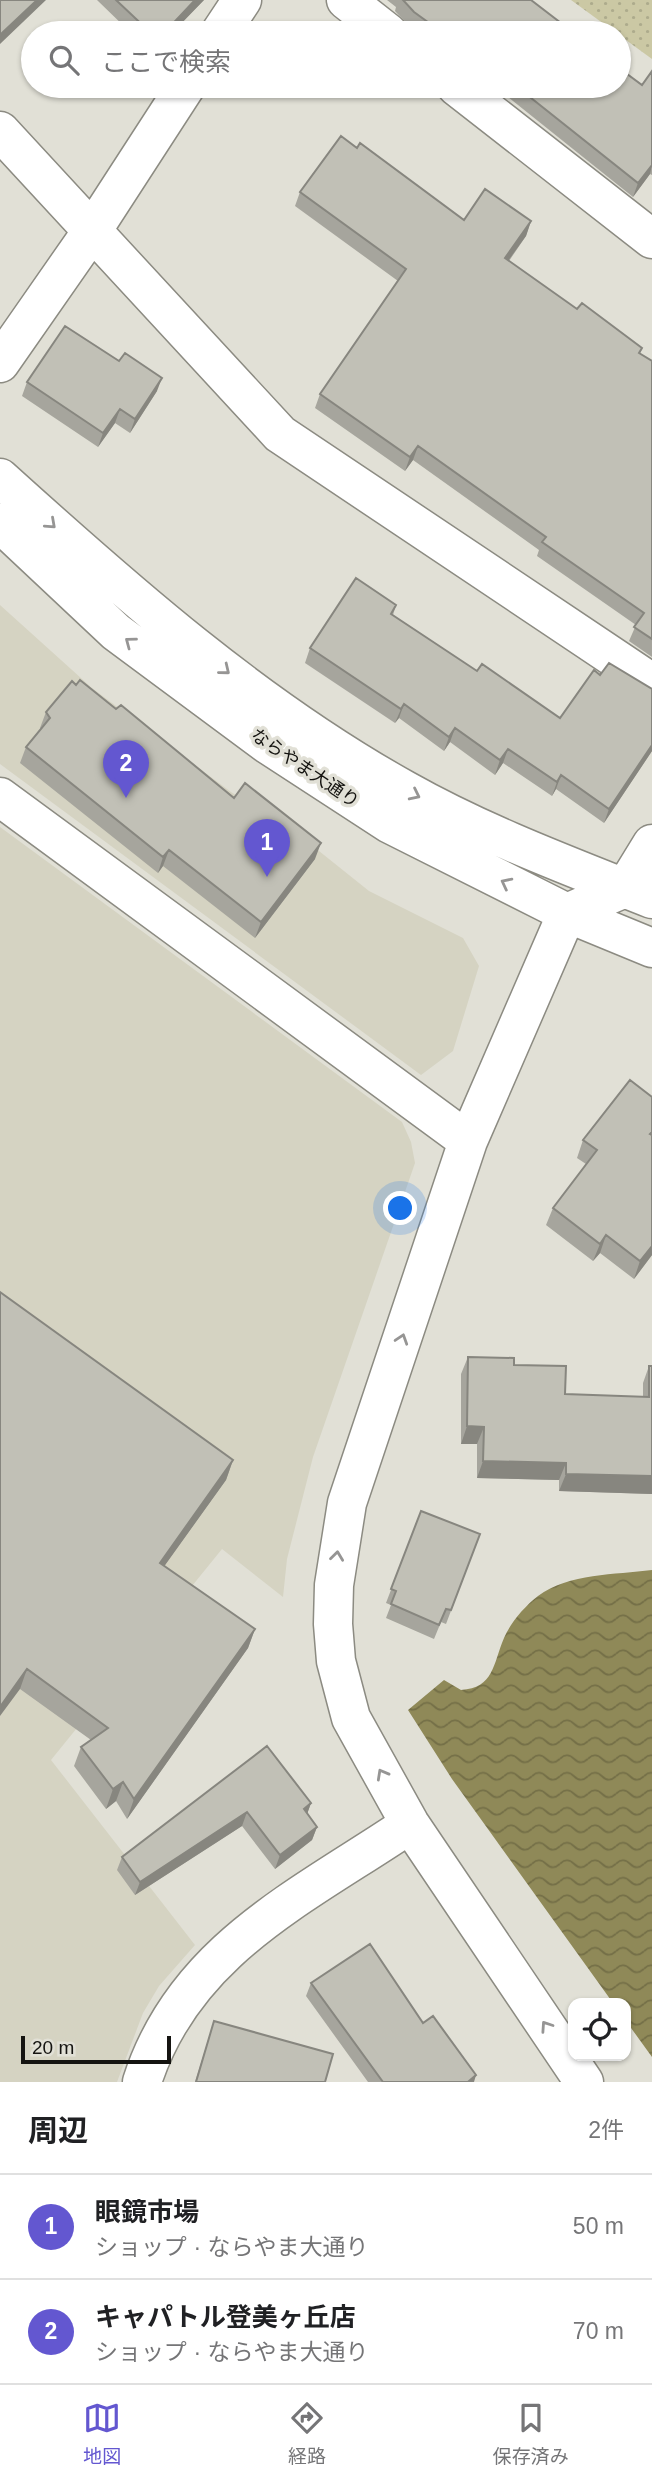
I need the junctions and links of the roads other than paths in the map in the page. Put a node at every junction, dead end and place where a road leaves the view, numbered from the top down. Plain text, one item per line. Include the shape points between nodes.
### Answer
1 (242, 0) edge
2 (346, 0) edge
3 (228, 21) edge
4 (373, 21) edge
5 (178, 98) edge
6 (471, 98) edge
7 (0, 131) edge
8 (92, 231) junction
9 (652, 239) edge
10 (0, 363) edge
11 (0, 478) edge
12 (0, 523) edge
13 (652, 683) edge
14 (0, 797) edge
15 (652, 844) edge
16 (638, 894) edge
17 (567, 914) junction
18 (652, 948) edge
19 (468, 1140) junction
20 (410, 1824) junction
21 (142, 2082) edge
22 (584, 2082) edge

1 - 3 street
2 - 4 street
5 - 8 street
6 - 9 street
7 - 8 street
8 - 10 street
8 - 13 street via 280,434
11 -> 16 street via 101,570 266,702 406,791
17 -> 12 street, ならやま大通り via 390,824 267,744 116,632
14 - 19 street
15 - 16 street
16 - 17 street
17 - 18 street, ならやま大通り
17 - 19 street
20 -> 19 street via 351,1718 336,1661 334,1585 347,1503
20 - 21 street via 237,1939 210,1964 164,2027
22 -> 20 street

